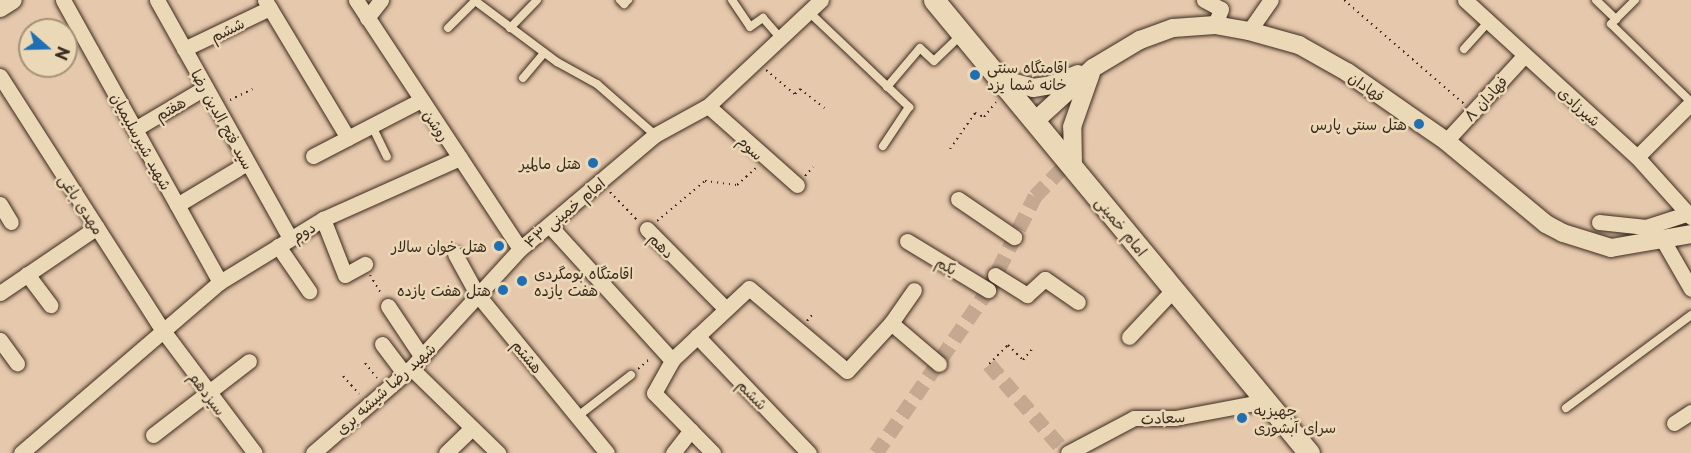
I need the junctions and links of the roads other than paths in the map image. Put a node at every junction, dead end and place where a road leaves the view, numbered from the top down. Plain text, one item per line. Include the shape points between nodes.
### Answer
1 (13, 0) edge
2 (63, 0) edge
3 (157, 0) edge
4 (356, 0) edge
5 (381, 0) edge
6 (537, 0) edge
7 (620, 0) edge
8 (628, 0) edge
9 (732, 0) edge
10 (821, 0) edge
11 (934, 0) edge
12 (1204, 0) edge
13 (1271, 0) edge
14 (1465, 0) edge
15 (1596, 0) edge
16 (1635, 0) edge
17 (474, 1) edge
18 (267, 4) edge
19 (0, 8) edge
20 (810, 13) junction
21 (367, 18) junction
22 (1616, 19) junction
23 (1488, 22) junction
24 (1215, 25) junction
25 (448, 28) dead end
26 (510, 28) junction
27 (1249, 31) junction
28 (962, 34) junction
29 (781, 39) junction
30 (184, 49) junction
31 (1464, 49) dead end
32 (544, 53) junction
33 (1524, 56) junction
34 (1093, 68) junction
35 (0, 76) edge
36 (523, 78) dead end
37 (1004, 84) junction
38 (206, 87) junction
39 (887, 87) junction
40 (421, 100) junction
41 (1691, 102) edge
42 (708, 106) junction
43 (1035, 120) junction
44 (372, 126) junction
45 (135, 129) junction
46 (655, 135) junction
47 (348, 138) junction
48 (1446, 141) junction
49 (883, 146) dead end
50 (313, 156) dead end
51 (387, 157) dead end
52 (1636, 157) junction
53 (459, 158) junction
54 (247, 163) junction
55 (1073, 166) junction
56 (797, 185) dead end
57 (958, 199) dead end
58 (0, 204) edge
59 (177, 205) junction
60 (1690, 215) edge
61 (323, 219) junction
62 (12, 222) dead end
63 (1599, 222) dead end
64 (549, 225) junction
65 (97, 226) junction
66 (647, 229) road end
67 (1691, 234) edge
68 (1014, 237) dead end
69 (907, 241) dead end
70 (284, 242) junction
71 (1664, 242) junction
72 (520, 249) junction
73 (455, 254) dead end
74 (364, 264) road end
75 (27, 274) junction
76 (995, 275) dead end
77 (220, 282) junction
78 (1174, 289) junction
79 (1691, 289) edge
80 (914, 290) dead end
81 (988, 290) dead end
82 (309, 291) dead end
83 (0, 292) edge
84 (477, 294) junction
85 (1078, 302) dead end
86 (50, 305) dead end
87 (388, 306) road end
88 (725, 308) junction
89 (1691, 315) edge
90 (891, 323) junction
91 (164, 332) junction
92 (697, 336) junction
93 (1129, 337) dead end
94 (0, 340) edge
95 (382, 344) dead end
96 (672, 360) junction
97 (249, 361) dead end
98 (17, 363) dead end
99 (939, 364) dead end
100 (413, 366) junction
101 (631, 375) road end
102 (208, 394) junction
103 (1266, 401) junction
104 (1566, 408) dead end
105 (1691, 412) edge
106 (578, 416) junction
107 (1674, 423) dead end
108 (472, 428) junction
109 (691, 430) junction
110 (153, 435) dead end
111 (21, 453) edge
112 (255, 453) edge
113 (313, 453) edge
114 (446, 453) edge
115 (498, 453) edge
116 (607, 453) edge
117 (673, 453) edge
118 (713, 453) edge
119 (809, 453) edge
120 (1068, 453) edge
121 (1309, 453) edge

1 - 19 street
2 - 45 street, شهید شیرسلیمیان
3 - 30 street, سید فتح الدین رضا
4 - 21 street, روشن
5 - 21 street
6 - 26 lane
7 - 8 lane via 624,4
9 - 29 lane via 750,27 763,18
10 - 20 street, امام خمینی ۴۳
11 - 28 main road, امام خمینی
12 - 24 street via 1221,9
13 - 27 street
14 - 23 street, شیرزادی
15 - 22 lane
16 - 22 lane
17 - 25 lane
17 - 26 lane
18 - 30 street, ششم
18 - 47 street
20 - 29 street, امام خمینی ۴۳
20 - 39 lane
21 - 40 street, روشن
22 - 41 lane via 1611,24
23 - 31 lane
23 - 33 street, شیرزادی
24 - 27 street, فهادان
24 - 34 street, فهادان via 1173,28 1140,40
26 - 32 lane
27 - 48 street, فهادان via 1272,35 1314,53
28 - 37 main road, امام خمینی
28 - 39 lane via 934,62 920,48
29 - 42 street, امام خمینی ۴۳
30 - 38 street, سید فتح الدین رضا
32 - 36 lane
32 - 46 lane via 597,84
33 - 48 street, فهادان ۸
33 - 52 street, شیرزادی
34 - 37 street via 1051,86
34 - 43 street, فهادان
34 - 55 street via 1072,127
35 - 65 street, مهدی باغی
37 - 43 main road, امام خمینی
38 - 45 street, هفتم
38 - 54 street, سید فتح الدین رضا
39 - 49 lane via 909,107
40 - 44 street
40 - 53 street, روشن
41 - 52 street
42 - 46 street, امام خمینی ۴۳
42 - 56 street, سوم
43 - 55 main road, امام خمینی
44 - 47 street
44 - 51 lane
45 - 59 street, شهید شیرسلیمیان
46 - 64 street, امام خمینی ۴۳
47 - 50 street
48 - 71 street, فهادان via 1546,224 1563,233 1611,248
52 - 60 street, شیرزادی
53 - 61 street, دوم
53 - 72 street, روشن
54 - 59 street
54 - 70 street, سید فتح الدین رضا
55 - 78 main road, امام خمینی
57 - 68 street
58 - 62 street
59 - 77 street, شهید شیرسلیمیان
60 - 63 street via 1646,228
61 - 70 street, دوم
61 - 74 street via 345,275
64 - 72 street, امام خمینی ۴۳
64 - 96 street
65 - 75 street
65 - 91 street, مهدی باغی
66 - 88 street, دهم
67 - 71 street, فهادان
69 - 81 street, یکم
70 - 77 street, دوم
70 - 82 street, سید فتح الدین رضا
71 - 79 street
72 - 84 street, امام خمینی ۴۳
73 - 84 street, هشتم
75 - 83 street
75 - 86 street
76 - 85 street via 1028,295 1045,279
77 - 91 street, دوم
78 - 93 street
78 - 103 main road, امام خمینی
80 - 90 street
84 - 100 street, شهید رضا شیشه بری
84 - 106 street, هشتم
87 - 100 street
88 - 90 street via 750,288 847,371
88 - 92 street
89 - 104 lane
90 - 99 street
91 - 102 street, سیزدهم
91 - 111 street, دوم
92 - 96 street
92 - 119 street, ششم
94 - 98 street
95 - 100 street
96 - 109 street via 654,393
97 - 102 street
100 - 108 street
100 - 113 street, شهید رضا شیشه بری
101 - 106 lane
102 - 110 street
102 - 112 street, سیزدهم
103 - 120 street, سعادت via 1175,418 1134,418
103 - 121 main road, امام خمینی
105 - 107 street
106 - 116 street, هشتم
108 - 114 street
108 - 115 street
109 - 117 street
109 - 118 street

